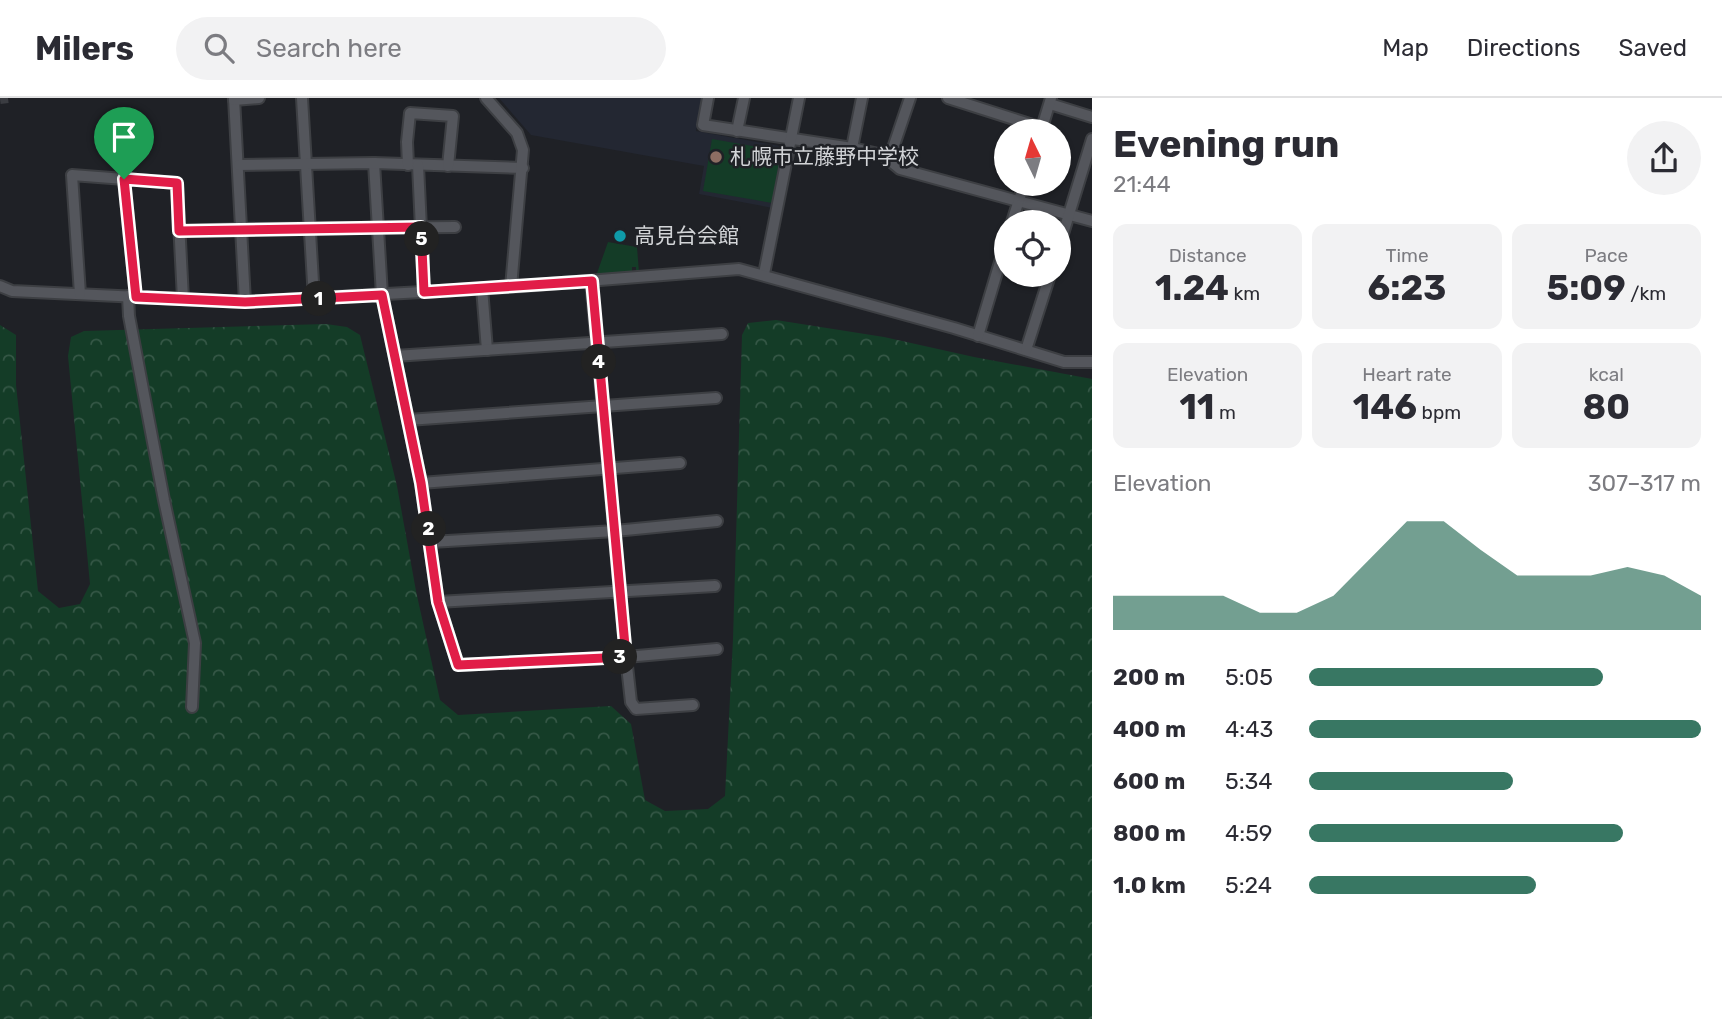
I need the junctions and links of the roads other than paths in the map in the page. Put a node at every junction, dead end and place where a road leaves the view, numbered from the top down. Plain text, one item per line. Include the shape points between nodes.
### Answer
1 (258, 98) edge
2 (302, 98) edge
3 (486, 98) edge
4 (708, 98) edge
5 (744, 98) edge
6 (799, 98) edge
7 (862, 98) edge
8 (910, 98) edge
9 (948, 98) edge
10 (234, 99) edge
11 (1051, 101) edge
12 (1092, 117) edge
13 (1009, 119) edge
14 (1045, 119) edge
15 (737, 131) junction
16 (791, 139) junction
17 (1092, 139) edge
18 (852, 148) junction
19 (889, 160) junction
20 (307, 163) junction
21 (374, 163) junction
22 (239, 165) junction
23 (413, 165) junction
24 (448, 166) junction
25 (523, 168) junction
26 (124, 179) junction
27 (1020, 196) edge
28 (1019, 201) junction
29 (1016, 210) edge
30 (1054, 210) edge
31 (1070, 210) edge
32 (1071, 215) edge
33 (1092, 221) edge
34 (421, 227) junction
35 (455, 227) dead end
36 (312, 228) junction
37 (377, 228) junction
38 (242, 229) junction
39 (179, 231) junction
40 (764, 274) junction
41 (592, 281) junction
42 (994, 282) edge
43 (0, 286) edge
44 (510, 287) junction
45 (1046, 287) edge
46 (482, 289) junction
47 (424, 292) junction
48 (80, 294) junction
49 (382, 295) junction
50 (132, 297) junction
51 (183, 299) junction
52 (314, 299) junction
53 (245, 302) junction
54 (722, 334) dead end
55 (978, 336) junction
56 (597, 343) junction
57 (1026, 350) junction
58 (487, 351) junction
59 (395, 356) junction
60 (1092, 362) edge
61 (716, 398) dead end
62 (603, 407) junction
63 (408, 420) junction
64 (680, 463) dead end
65 (609, 469) junction
66 (421, 483) junction
67 (717, 521) dead end
68 (615, 531) junction
69 (431, 542) junction
70 (715, 586) dead end
71 (621, 592) junction
72 (438, 602) junction
73 (717, 649) dead end
74 (626, 657) junction
75 (693, 705) dead end
76 (192, 707) dead end

1 - 10 street
2 - 20 street
3 - 25 street via 517,133
4 - 15 street via 703,125
5 - 15 street
6 - 16 street
7 - 18 street
8 - 19 street
9 - 13 street
10 - 22 street
11 - 12 street
11 - 14 street
15 - 16 street
16 - 18 street
16 - 40 street
17 - 31 street
18 - 19 street
19 - 28 street via 900,169
20 - 21 street
20 - 22 street
20 - 36 street
21 - 23 street
21 - 37 street
22 - 38 street
23 - 24 street
23 - 24 street via 407,142 410,113 453,116
23 - 34 street
24 - 25 street
25 - 44 street
26 - 39 street via 177,183
26 - 48 street via 72,175
26 - 50 street
27 - 28 street
28 - 29 street
28 - 30 street
32 - 33 street
34 - 35 street
34 - 37 street
34 - 47 street
36 - 37 street
36 - 38 street
36 - 52 street
37 - 49 street
38 - 39 street
38 - 53 street
39 - 51 street
40 - 41 street via 739,269
40 - 55 street
41 - 44 street
41 - 56 street
42 - 55 street
43 - 48 street via 12,291
44 - 46 street
45 - 57 street
46 - 47 street
46 - 58 street
47 - 49 street
48 - 50 street
49 - 52 street
49 - 59 street
50 - 51 street
50 - 76 street via 129,316 195,643
51 - 53 street
52 - 53 street
54 - 56 street
55 - 57 street
56 - 58 street
56 - 62 street
57 - 60 street via 1064,362
58 - 59 street
59 - 63 street
61 - 62 street
62 - 63 street
62 - 65 street
63 - 66 street
64 - 65 street
65 - 66 street
65 - 68 street
66 - 69 street
67 - 68 street
68 - 69 street
68 - 71 street
69 - 72 street
70 - 71 street
71 - 72 street
71 - 74 street
72 - 74 street via 458,665
73 - 74 street
74 - 75 street via 631,702 636,709

